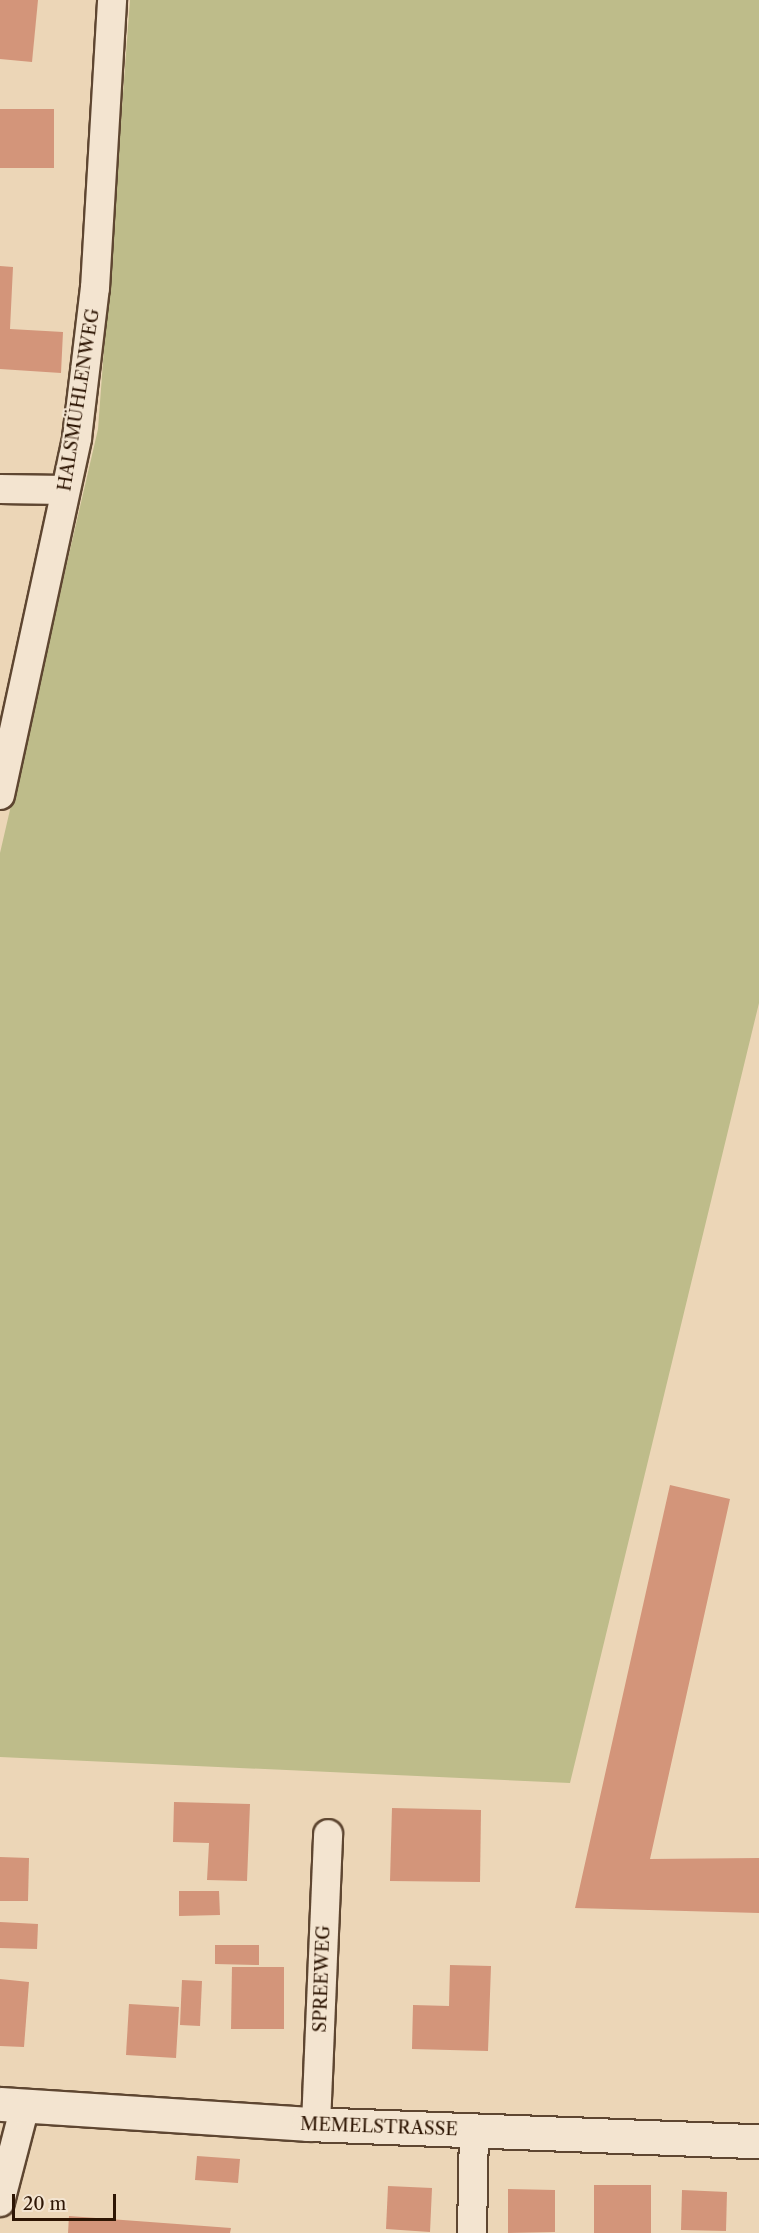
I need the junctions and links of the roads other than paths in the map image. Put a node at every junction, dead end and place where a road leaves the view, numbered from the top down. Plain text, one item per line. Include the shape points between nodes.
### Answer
1 (112, 0) edge
2 (0, 489) edge
3 (65, 490) junction
4 (0, 795) edge
5 (328, 1834) dead end
6 (12, 2105) edge
7 (316, 2124) junction
8 (474, 2131) junction
9 (759, 2141) edge
10 (0, 2202) edge
11 (472, 2233) edge

1 - 3 street, HALSMÜHLENWEG via 95,288
2 - 3 street
3 - 4 street, HALSMÜHLENWEG
5 - 7 street, SPREEWEG
6 - 7 street, MEMELSTRASSE
6 - 10 street
7 - 8 street, MEMELSTRASSE
8 - 9 street, MEMELSTRASSE
8 - 11 street

